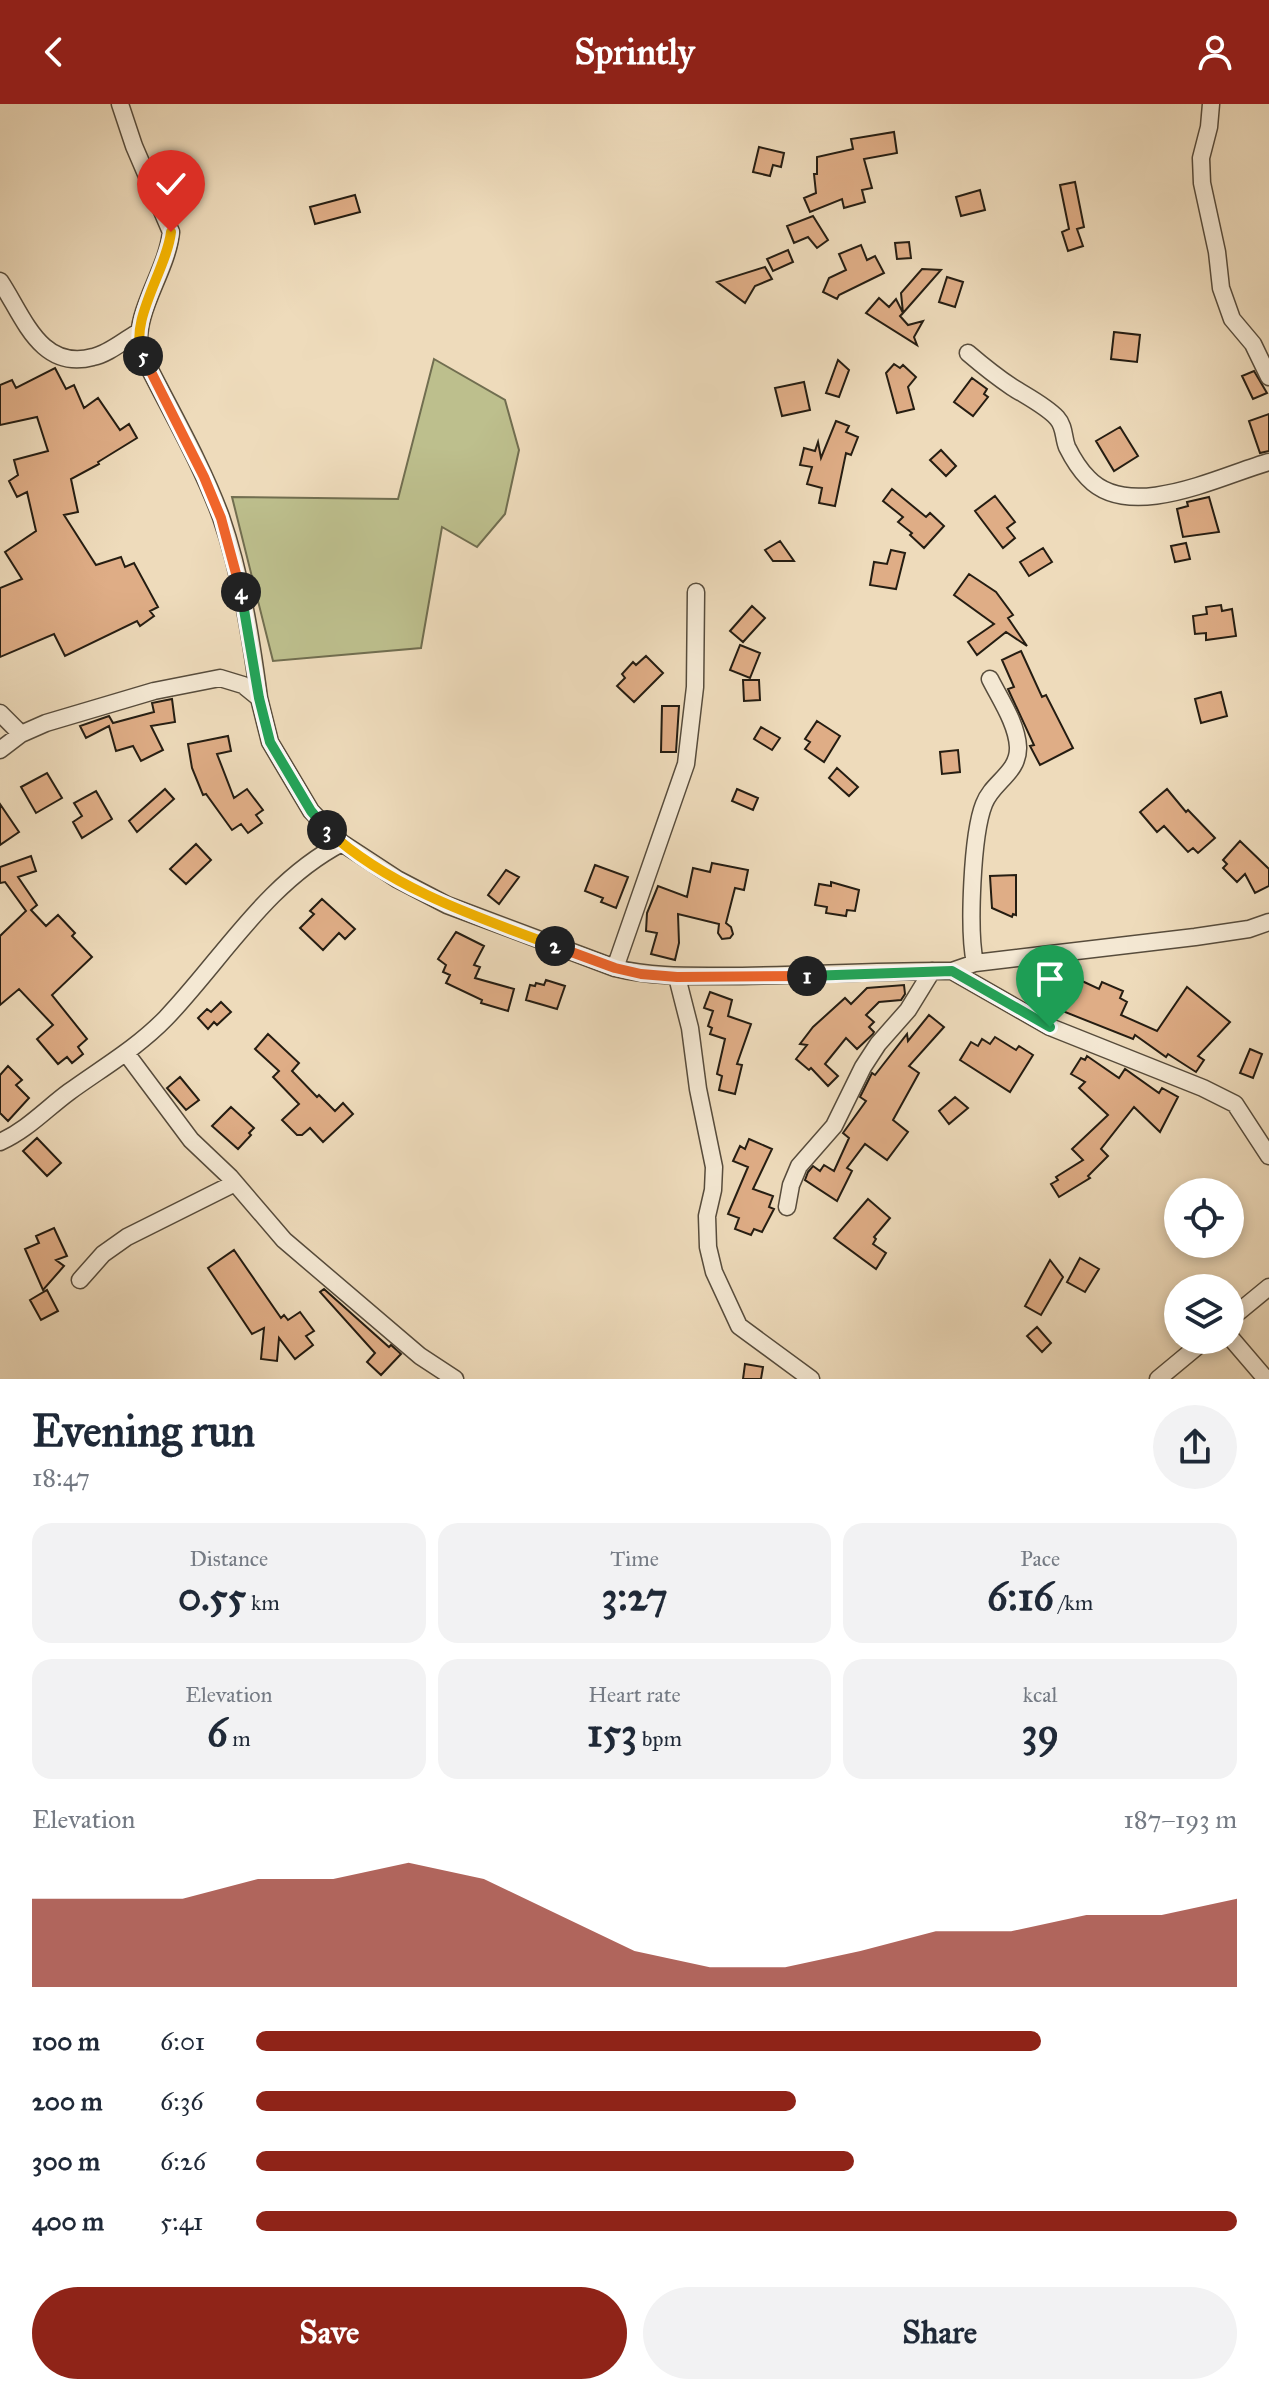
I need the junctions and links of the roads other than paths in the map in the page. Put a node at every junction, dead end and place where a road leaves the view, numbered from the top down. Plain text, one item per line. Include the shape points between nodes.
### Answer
1 (120, 104) edge
2 (1211, 104) edge
3 (0, 281) edge
4 (137, 333) junction
5 (968, 353) dead end
6 (1269, 377) edge
7 (1269, 462) edge
8 (696, 592) dead end
9 (990, 679) dead end
10 (259, 698) junction
11 (0, 713) edge
12 (21, 734) junction
13 (0, 750) edge
14 (342, 843) junction
15 (1269, 922) edge
16 (975, 963) junction
17 (615, 968) junction
18 (932, 971) junction
19 (952, 971) junction
20 (677, 977) junction
21 (126, 1053) junction
22 (0, 1142) edge
23 (1269, 1156) edge
24 (235, 1183) junction
25 (787, 1207) dead end
26 (80, 1280) dead end
27 (1269, 1287) edge
28 (1244, 1308) edge
29 (1244, 1353) edge
30 (1188, 1354) edge
31 (455, 1379) edge
32 (811, 1379) edge
33 (1158, 1379) edge
34 (1266, 1379) edge

1 - 4 street via 171,232
2 - 6 street via 1202,183 1221,288 1232,319 1253,344
3 - 4 street via 50,353 70,360 95,357
4 - 10 street via 140,350 221,518 241,590
5 - 7 street via 1055,415 1077,463 1105,489 1133,496 1168,493
8 - 17 street via 695,687 686,764
9 - 16 street via 1019,748 1010,773 984,804 974,860
10 - 12 street via 243,685 220,678 193,682
10 - 14 street via 270,742 311,811
11 - 12 street
12 - 13 street
14 - 17 street via 447,905
14 - 21 street via 292,876 166,1019
15 - 16 street via 1195,937
16 - 19 street
17 - 20 street
18 - 19 street
18 - 20 street
18 - 25 street via 863,1067 834,1126 799,1166
19 - 23 street via 1050,1027 1235,1104
20 - 32 street via 714,1167 707,1216 714,1272 739,1326
21 - 22 street
21 - 24 street via 191,1140
24 - 26 street via 127,1237
24 - 31 street via 284,1240 420,1356
27 - 28 street
29 - 34 street
30 - 33 street

